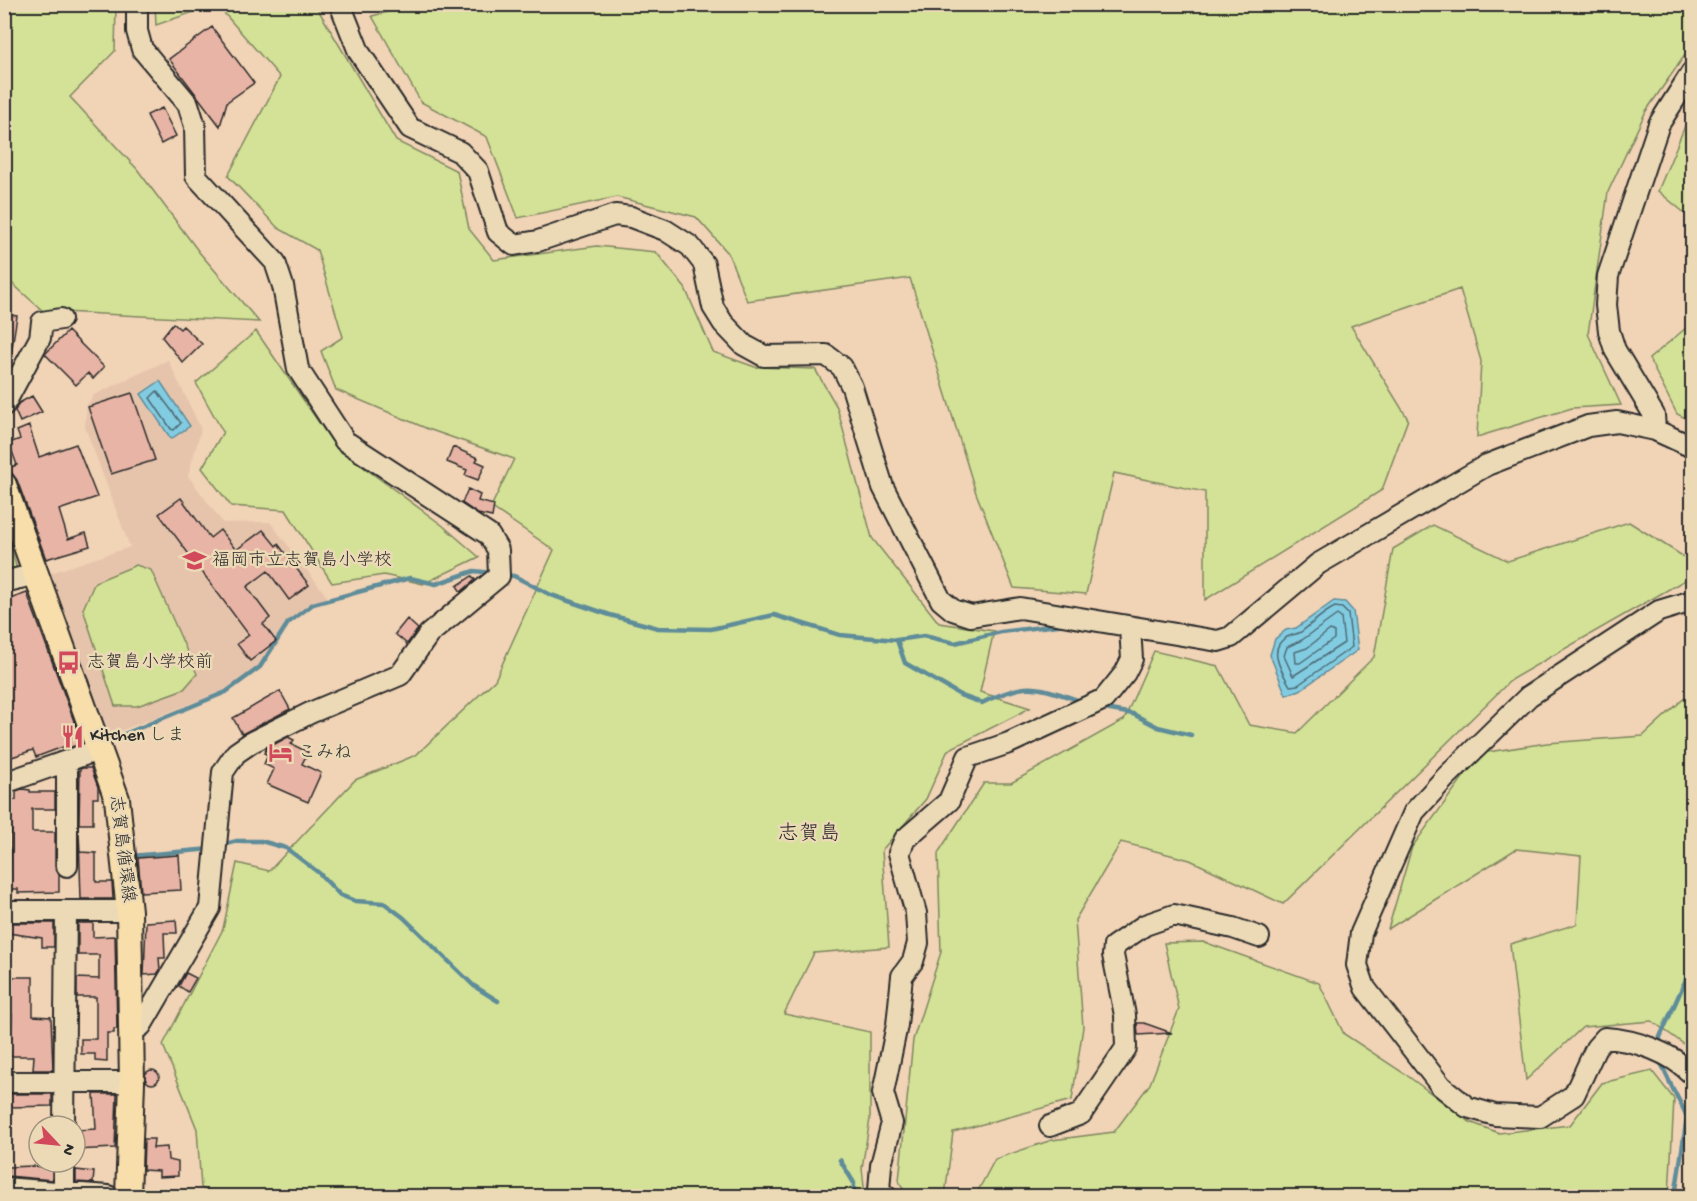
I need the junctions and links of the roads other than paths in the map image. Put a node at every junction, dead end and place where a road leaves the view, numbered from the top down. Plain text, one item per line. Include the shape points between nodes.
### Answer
1 (137, 4) edge
2 (340, 4) edge
3 (1692, 72) edge
4 (61, 319) dead end
5 (4, 405) edge
6 (1655, 430) junction
7 (1692, 447) edge
8 (4, 485) edge
9 (36, 574) junction
10 (4, 582) edge
11 (1692, 601) edge
12 (1130, 628) junction
13 (98, 743) junction
14 (67, 761) junction
15 (4, 783) edge
16 (67, 866) dead end
17 (4, 911) edge
18 (66, 911) junction
19 (129, 911) junction
20 (1259, 937) dead end
21 (132, 1030) junction
22 (1692, 1074) edge
23 (4, 1082) edge
24 (64, 1082) junction
25 (132, 1082) junction
26 (64, 1114) edge
27 (1050, 1126) dead end
28 (65, 1174) edge
29 (7, 1191) edge
30 (67, 1193) edge
31 (108, 1197) edge
32 (128, 1197) edge
33 (886, 1197) edge

1 - 21 street via 142,49 188,104 195,126 196,176 275,262 298,369 315,396 345,441 489,535 498,550 500,576 429,634 400,675 310,713 236,753 223,772 210,908 141,1026
2 - 12 street via 359,52 410,128 460,152 478,171 498,232 514,245 538,242 615,215 665,230 690,246 704,264 713,306 744,345 764,356 826,356 842,367 852,387 883,488 941,600 971,616 1020,608
3 - 6 street via 1659,124 1608,276 1609,331 1615,350 1654,415
4 - 5 street via 42,322 40,338
6 - 7 street
6 - 12 street via 1617,422 1588,426 1487,465 1317,564 1231,637 1218,641
8 - 9 main road, 志賀島循環線
9 - 10 street
9 - 13 main road, 志賀島循環線
11 - 22 street via 1659,611 1529,696 1445,778 1414,812 1361,933 1357,965 1365,988 1441,1086 1467,1107 1495,1115 1540,1117 1574,1095 1596,1048 1605,1038 1630,1040 1668,1056
12 - 33 street via 1132,659 1104,699 1009,743 968,757 950,801 905,839 899,853 916,913 918,943 913,961 902,976 883,1093 892,1123 881,1165 879,1190
13 - 14 street
13 - 19 main road, 志賀島循環線 via 117,799
14 - 15 street
14 - 16 street
17 - 18 street
18 - 19 street
18 - 24 street
19 - 21 main road, 志賀島循環線
20 - 27 street via 1174,915 1145,925 1114,946 1126,1048 1081,1114
21 - 25 main road, 志賀島循環線
23 - 24 street
24 - 25 street
24 - 26 street
25 - 32 main road, 志賀島循環線
28 - 30 street
29 - 30 street
30 - 31 street

